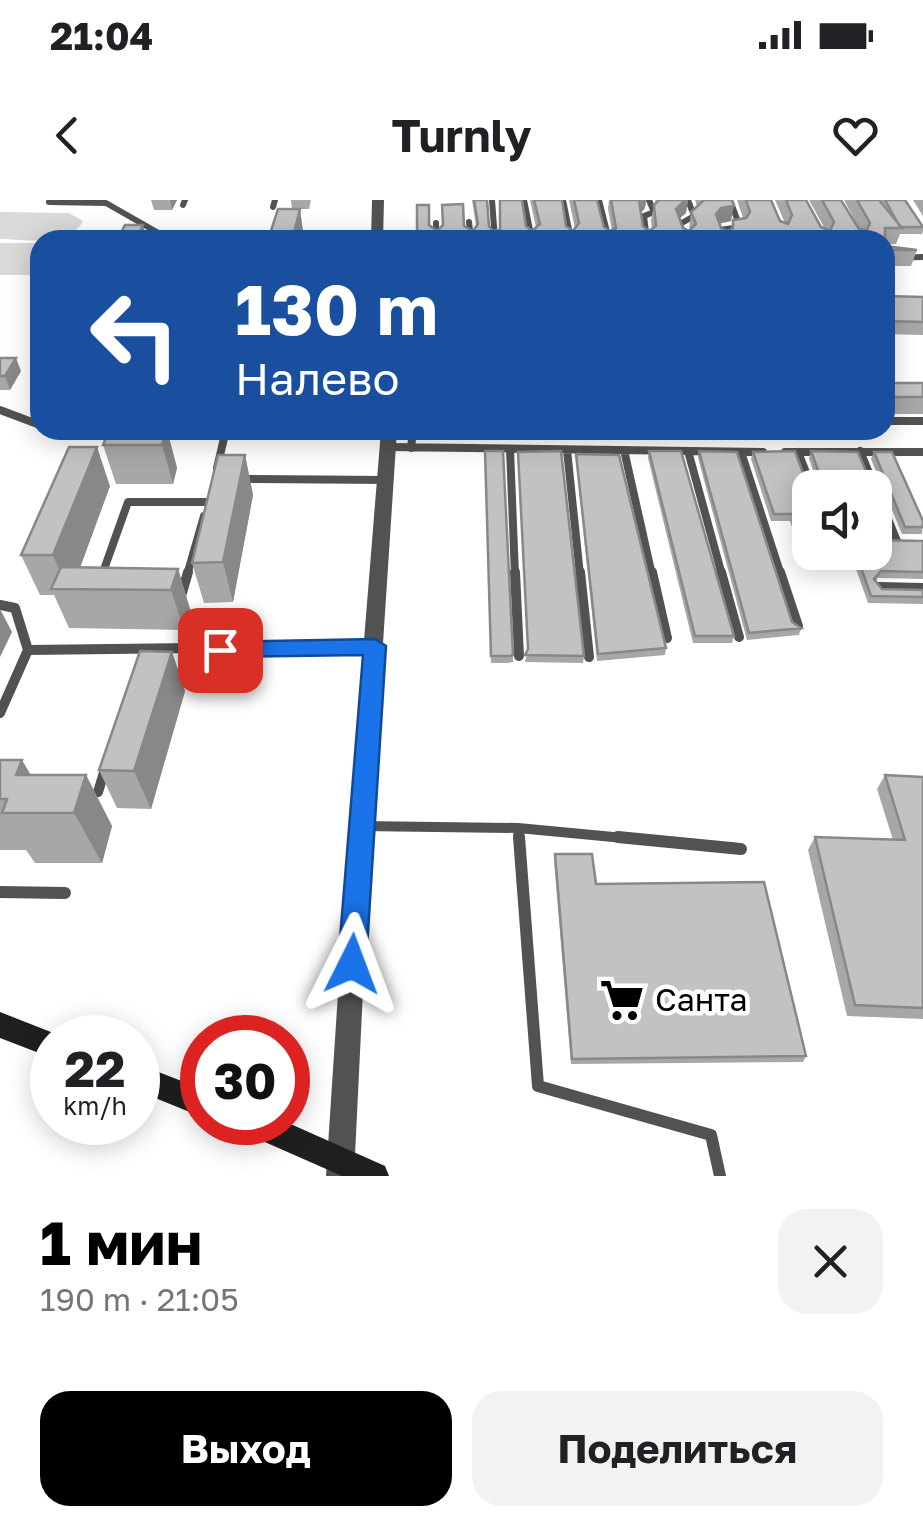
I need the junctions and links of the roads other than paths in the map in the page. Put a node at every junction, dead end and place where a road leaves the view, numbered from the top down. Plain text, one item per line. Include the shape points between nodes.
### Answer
1 (378, 200) edge
2 (492, 200) edge
3 (524, 200) edge
4 (563, 200) edge
5 (599, 200) edge
6 (649, 200) edge
7 (688, 200) edge
8 (730, 200) edge
9 (49, 202) dead end
10 (470, 222) dead end
11 (436, 223) dead end
12 (153, 230) edge
13 (377, 230) edge
14 (436, 230) edge
15 (470, 230) edge
16 (494, 230) edge
17 (530, 230) edge
18 (569, 230) edge
19 (606, 230) edge
20 (646, 230) edge
21 (682, 230) edge
22 (720, 230) edge
23 (895, 251) edge
24 (920, 257) edge
25 (895, 258) edge
26 (0, 410) edge
27 (30, 421) edge
28 (895, 421) edge
29 (923, 422) edge
30 (224, 440) edge
31 (389, 440) edge
32 (391, 440) edge
33 (411, 440) edge
34 (410, 448) junction
35 (510, 449) junction
36 (567, 450) junction
37 (624, 450) junction
38 (688, 451) junction
39 (860, 451) junction
40 (741, 452) junction
41 (798, 452) junction
42 (923, 452) edge
43 (805, 470) edge
44 (214, 479) edge
45 (232, 479) edge
46 (387, 480) junction
47 (211, 490) edge
48 (208, 502) junction
49 (910, 542) edge
50 (878, 587) edge
51 (923, 588) edge
52 (94, 593) edge
53 (164, 593) edge
54 (0, 605) edge
55 (798, 626) edge
56 (739, 637) dead end
57 (668, 638) edge
58 (375, 646) junction
59 (28, 650) junction
60 (142, 650) junction
61 (519, 656) dead end
62 (589, 656) dead end
63 (137, 668) edge
64 (0, 713) edge
65 (109, 757) edge
66 (98, 792) edge
67 (360, 826) junction
68 (518, 828) junction
69 (741, 849) dead end
70 (0, 892) edge
71 (65, 893) dead end
72 (0, 1024) edge
73 (30, 1036) edge
74 (296, 1145) edge
75 (341, 1169) edge
76 (376, 1176) edge
77 (720, 1176) edge

1 - 13 street
2 - 16 lane
3 - 17 lane
4 - 18 lane
5 - 19 lane
6 - 20 lane via 654,212 644,216
7 - 21 lane via 694,216 680,224
8 - 22 lane via 740,227
9 - 12 lane via 106,204
10 - 15 lane
11 - 14 lane
23 - 24 lane
24 - 25 lane
26 - 27 lane
28 - 29 lane
30 - 44 lane
31 - 46 street
32 - 34 lane
33 - 34 lane
34 - 35 lane
35 - 36 lane
35 - 61 lane
36 - 37 lane
36 - 62 lane
37 - 38 lane
37 - 57 lane
38 - 40 lane
38 - 56 lane
39 - 41 lane
39 - 42 lane
39 - 49 lane via 892,541
40 - 41 lane
40 - 55 lane
41 - 43 lane
45 - 46 lane
46 - 58 street
47 - 48 lane
48 - 52 lane via 128,502
48 - 53 lane via 182,593
50 - 51 lane
54 - 59 lane via 15,608
58 - 60 lane
58 - 67 street
59 - 60 lane
59 - 64 lane
60 - 63 lane
65 - 66 lane
67 - 68 lane
67 - 75 street
68 - 69 lane
68 - 77 lane via 538,1086 710,1135
70 - 71 lane
72 - 73 main road
74 - 75 main road
75 - 76 main road

